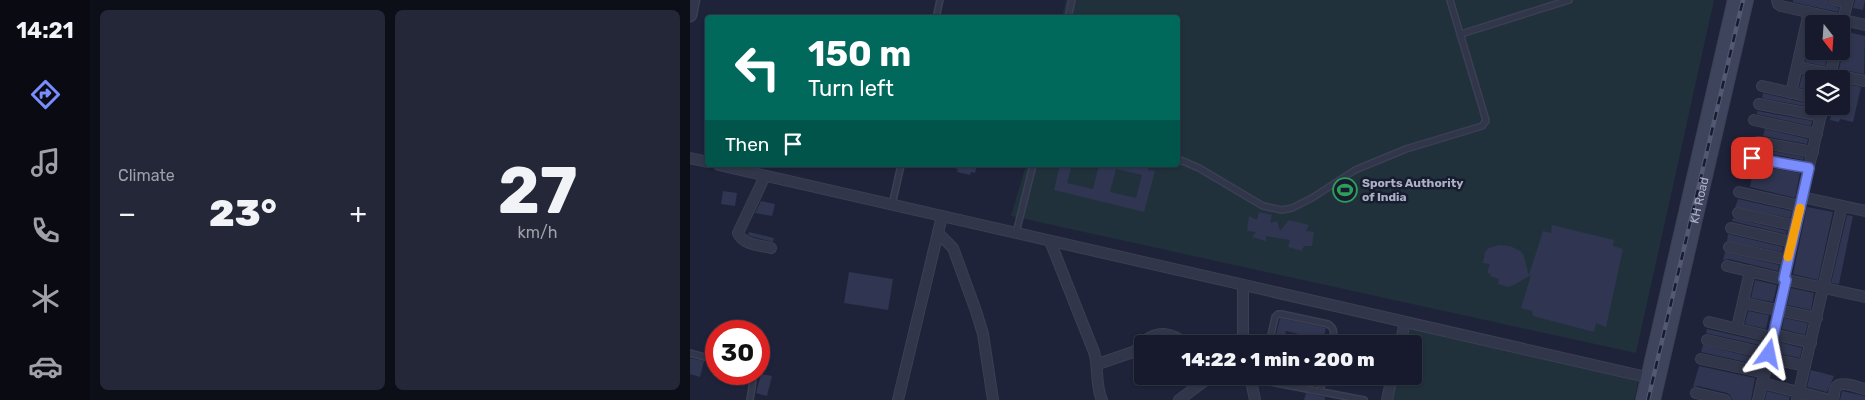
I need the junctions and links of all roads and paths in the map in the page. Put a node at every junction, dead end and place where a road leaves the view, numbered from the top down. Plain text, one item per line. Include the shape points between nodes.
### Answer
1 (694, 0) edge
2 (940, 0) edge
3 (1072, 0) edge
4 (1450, 0) edge
5 (1569, 0) edge
6 (1735, 0) edge
7 (1746, 0) edge
8 (1777, 0) edge
9 (1835, 0) edge
10 (1847, 1) edge
11 (1809, 12) junction
12 (690, 15) edge
13 (937, 15) edge
14 (1069, 15) edge
15 (1817, 15) edge
16 (1844, 15) edge
17 (1850, 24) edge
18 (1865, 25) edge
19 (1461, 34) junction
20 (1797, 67) junction
21 (1808, 70) edge
22 (1850, 79) edge
23 (1865, 81) edge
24 (1762, 86) dead end
25 (1791, 92) junction
26 (1805, 96) edge
27 (1759, 104) dead end
28 (1805, 109) edge
29 (1821, 115) edge
30 (1754, 120) dead end
31 (1817, 134) junction
32 (1758, 142) dead end
33 (1813, 152) junction
34 (690, 158) edge
35 (1752, 158) dead end
36 (705, 161) edge
37 (1180, 161) edge
38 (727, 167) edge
39 (901, 167) edge
40 (1032, 167) edge
41 (1809, 168) junction
42 (765, 176) junction
43 (1739, 192) dead end
44 (1801, 202) junction
45 (892, 204) junction
46 (1842, 206) junction
47 (1865, 211) edge
48 (1738, 213) dead end
49 (942, 216) junction
50 (1796, 226) junction
51 (1731, 228) dead end
52 (938, 233) junction
53 (1016, 233) junction
54 (1050, 241) junction
55 (1792, 242) junction
56 (1729, 247) dead end
57 (771, 248) dead end
58 (1788, 260) junction
59 (1727, 266) dead end
60 (1750, 271) junction
61 (1785, 279) junction
62 (1243, 285) junction
63 (1824, 288) junction
64 (1865, 297) edge
65 (1743, 303) junction
66 (1779, 311) junction
67 (1817, 318) junction
68 (1405, 322) junction
69 (1709, 322) dead end
70 (1737, 328) junction
71 (1160, 335) edge
72 (1173, 335) edge
73 (1242, 335) edge
74 (1271, 335) edge
75 (1333, 335) edge
76 (1402, 335) edge
77 (1773, 335) junction
78 (1706, 340) dead end
79 (1811, 343) junction
80 (1134, 352) edge
81 (690, 353) edge
82 (1769, 356) junction
83 (705, 357) edge
84 (1701, 359) dead end
85 (1098, 364) junction
86 (1805, 366) junction
87 (1763, 378) junction
88 (1653, 379) junction
89 (752, 385) edge
90 (1199, 385) edge
91 (1252, 385) edge
92 (1287, 385) edge
93 (1322, 385) edge
94 (1390, 385) edge
95 (1865, 389) edge
96 (1320, 391) junction
97 (1696, 393) dead end
98 (1798, 396) edge
99 (750, 400) edge
100 (898, 400) edge
101 (993, 400) edge
102 (1102, 400) edge
103 (1179, 400) edge
104 (1255, 400) edge
105 (1364, 400) edge
106 (1387, 400) edge
107 (1643, 400) edge
108 (1653, 400) edge
109 (1725, 400) edge
110 (1758, 400) edge
111 (1832, 400) edge

1 - 12 street
2 - 13 lane
3 - 14 lane
4 - 19 lane
5 - 19 lane
6 - 88 main road, KH Road
7 - 88 main road, KH Road
8 - 11 street via 1781,6
9 - 10 street
10 - 16 street
11 - 15 street
11 - 20 street
17 - 18 street
19 - 37 lane via 1486,117 1482,126 1406,149 1355,170 1312,198 1282,210 1263,206 1199,168
20 - 21 street
20 - 25 street
22 - 23 street
24 - 25 street
25 - 26 street
27 - 28 street
29 - 31 street
30 - 31 street
31 - 33 street
32 - 33 street
33 - 41 street
34 - 36 street
35 - 41 street
38 - 42 street
39 - 45 lane
40 - 53 lane
41 - 44 street
42 - 45 street
42 - 57 street via 738,233 746,242
43 - 44 street
44 - 46 street
44 - 50 street
45 - 49 street
46 - 47 street
46 - 63 street
48 - 50 street
49 - 52 street
49 - 53 street
50 - 55 street
51 - 55 street
52 - 100 street
52 - 101 street via 953,248 976,311
53 - 54 street
54 - 62 street
54 - 85 street
55 - 58 street
56 - 58 street
58 - 61 street
59 - 60 street
60 - 61 street
60 - 65 street
61 - 63 street
61 - 66 street
62 - 68 street
62 - 73 street
63 - 64 street
63 - 67 street
65 - 66 street
65 - 70 street
66 - 67 street
66 - 77 street
67 - 79 street
68 - 76 street
68 - 88 street
69 - 70 street
70 - 77 street
71 - 72 street
74 - 75 lane via 1278,314 1328,324 1334,330
77 - 79 street
77 - 82 street
78 - 82 street
79 - 86 street
80 - 85 street
81 - 83 lane
82 - 86 street
82 - 87 street
84 - 87 street
85 - 102 street via 1098,389
86 - 98 street
87 - 98 street
87 - 110 street
88 - 107 main road, KH Road
88 - 108 main road, KH Road
89 - 99 lane
90 - 103 street
91 - 104 street
92 - 96 lane
93 - 96 lane
94 - 106 street
95 - 111 street via 1842,384 1836,387
96 - 105 lane
97 - 109 street
98 - 111 street

